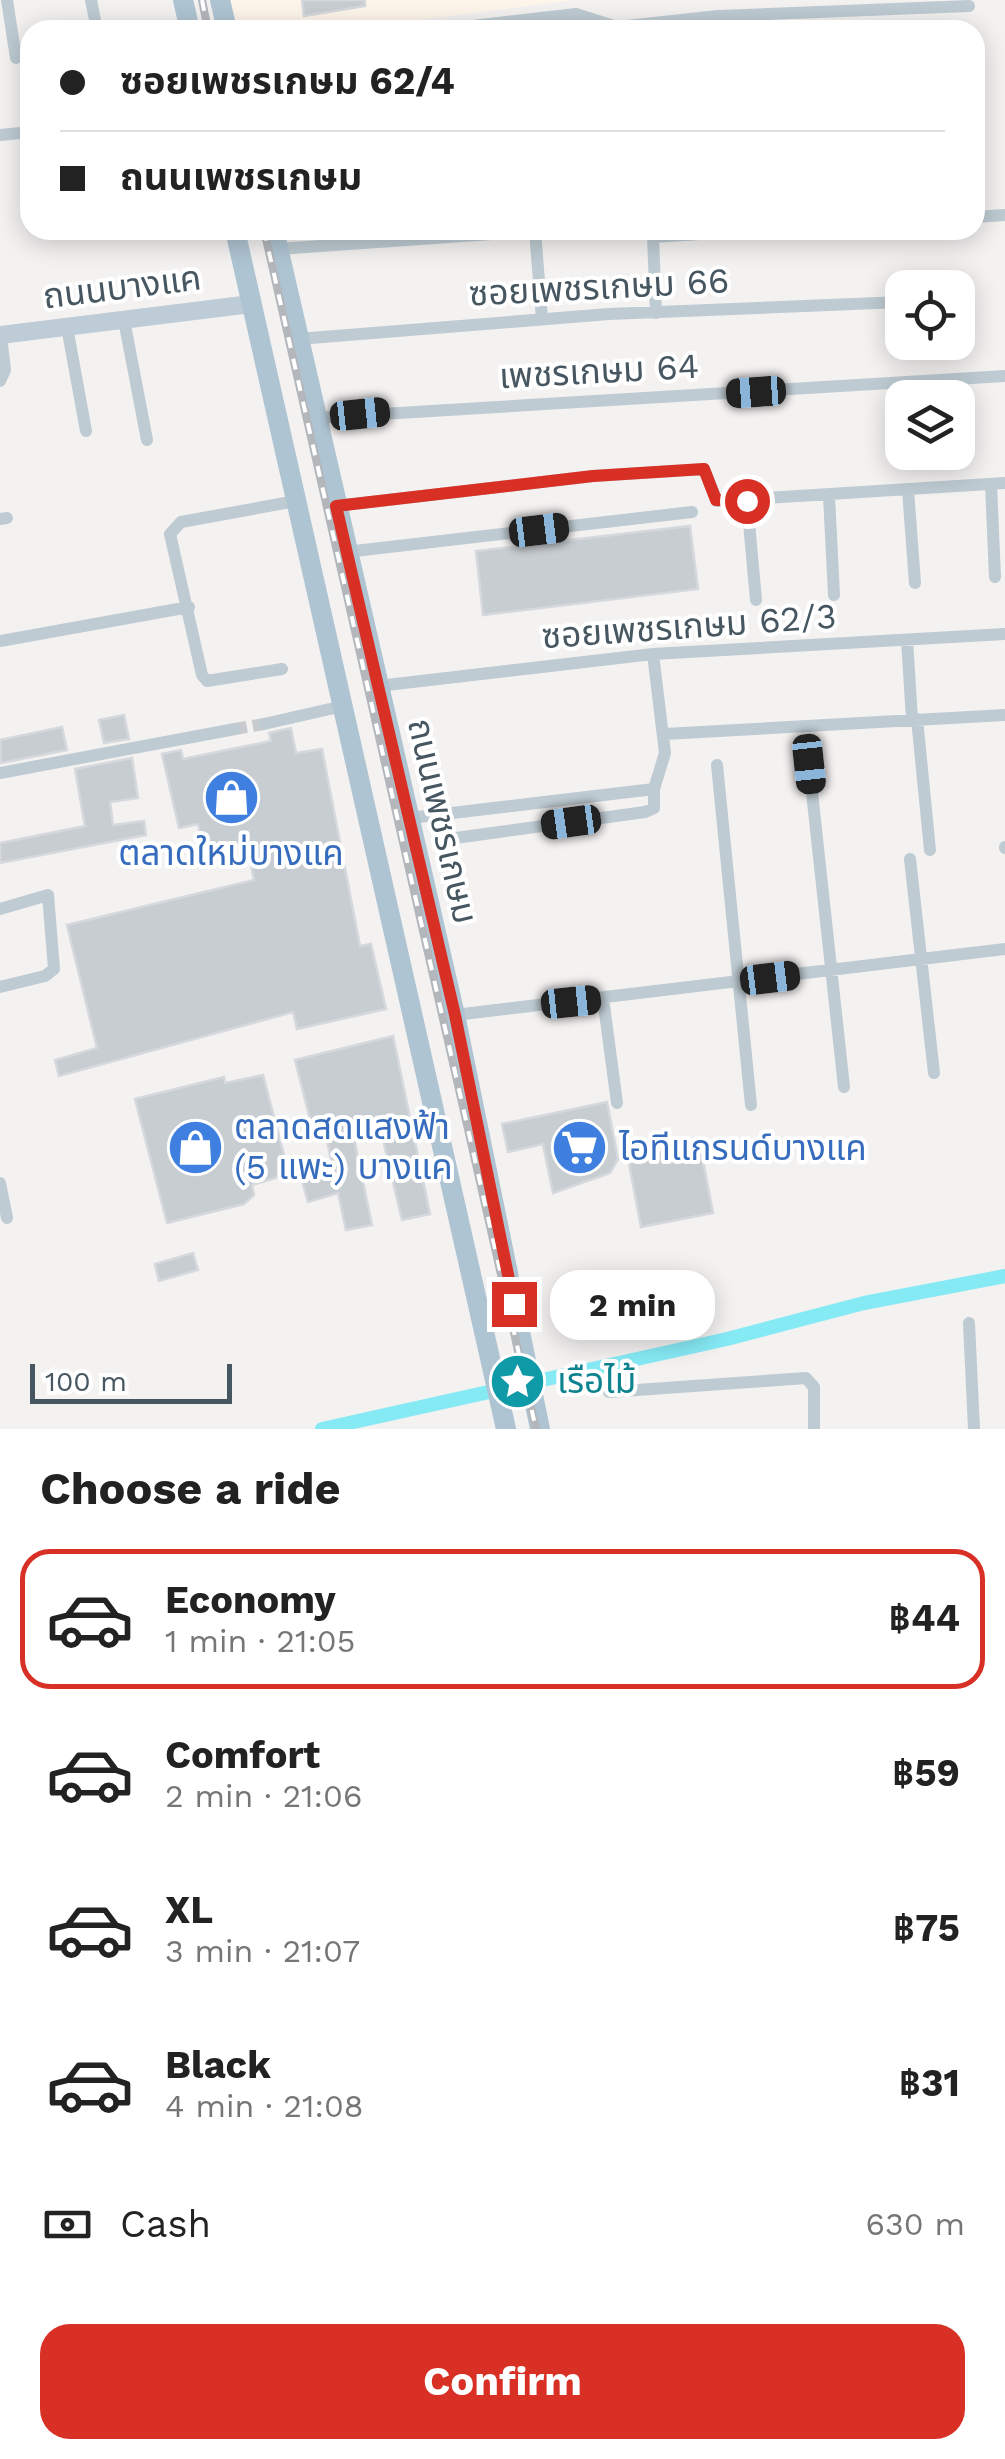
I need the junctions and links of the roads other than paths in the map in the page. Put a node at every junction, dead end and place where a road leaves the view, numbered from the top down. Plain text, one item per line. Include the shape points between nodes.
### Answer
1 (6, 0) edge
2 (969, 6) dead end
3 (524, 20) edge
4 (595, 20) edge
5 (681, 20) edge
6 (5, 23) edge
7 (16, 58) dead end
8 (237, 240) edge
9 (276, 240) edge
10 (276, 240) edge
11 (536, 240) edge
12 (653, 240) edge
13 (885, 303) edge
14 (252, 304) junction
15 (656, 313) junction
16 (542, 319) junction
17 (124, 320) junction
18 (67, 327) junction
19 (0, 335) edge
20 (298, 338) junction
21 (1005, 376) edge
22 (0, 382) edge
23 (316, 418) junction
24 (86, 431) dead end
25 (147, 440) dead end
26 (998, 484) edge
27 (908, 490) junction
28 (829, 496) junction
29 (296, 501) junction
30 (747, 501) junction
31 (336, 506) junction
32 (692, 512) dead end
33 (346, 552) junction
34 (995, 577) dead end
35 (914, 583) dead end
36 (834, 595) dead end
37 (756, 600) dead end
38 (189, 607) junction
39 (1005, 634) edge
40 (907, 640) junction
41 (0, 642) edge
42 (652, 654) junction
43 (282, 670) dead end
44 (378, 686) junction
45 (343, 706) junction
46 (1005, 716) edge
47 (915, 719) junction
48 (264, 724) tunnel mouth
49 (234, 729) tunnel mouth
50 (665, 734) junction
51 (809, 764) dead end
52 (716, 765) dead end
53 (0, 773) edge
54 (654, 790) junction
55 (614, 795) junction
56 (567, 800) junction
57 (618, 816) junction
58 (410, 818) junction
59 (571, 822) junction
60 (441, 840) dead end
61 (930, 850) dead end
62 (910, 859) dead end
63 (0, 909) edge
64 (1005, 949) edge
65 (922, 958) junction
66 (832, 970) junction
67 (738, 982) junction
68 (0, 987) edge
69 (603, 998) junction
70 (455, 1015) junction
71 (934, 1074) dead end
72 (844, 1087) dead end
73 (617, 1103) dead end
74 (751, 1105) dead end
75 (0, 1183) edge
76 (7, 1218) dead end
77 (969, 1323) dead end
78 (610, 1392) dead end
79 (539, 1421) edge
80 (505, 1424) edge
81 (814, 1429) edge
82 (974, 1429) edge

1 - 6 street
2 - 5 street
3 - 4 street via 576,14
6 - 7 street
8 - 14 main road, ถนนเพชรเกษม
9 - 14 main road via 275,279
10 - 20 main road, ถนนเพชรเกษม
11 - 16 street
12 - 15 street
13 - 15 street, ซอยเพชรเกษม 66
14 - 17 main road, ถนนบางแค
14 - 29 main road, ถนนเพชรเกษม
15 - 16 street, ซอยเพชรเกษม 66
16 - 20 street, ซอยเพชรเกษม 66
17 - 18 main road, ถนนบางแค
17 - 25 street
18 - 19 main road, ถนนบางแค
18 - 24 street
19 - 22 street
20 - 23 main road, ถนนเพชรเกษม
21 - 23 street, เพชรเกษม 64
23 - 31 main road, ถนนเพชรเกษม
26 - 27 street
26 - 34 street
27 - 28 street
27 - 35 street
28 - 30 street
28 - 36 street
29 - 38 street via 173,526
29 - 45 main road, ถนนเพชรเกษม
30 - 31 street via 716,500 704,469
30 - 37 street
31 - 33 main road, ถนนเพชรเกษม
32 - 33 street
33 - 44 main road, ถนนเพชรเกษม
38 - 41 street
38 - 43 street via 207,681
39 - 40 street, ซอยเพชรเกษม 62/3
40 - 42 street, ซอยเพชรเกษม 62/3
40 - 47 street
42 - 44 street, ซอยเพชรเกษม 62/3
42 - 50 street
44 - 58 main road, ถนนเพชรเกษม
45 - 48 street
45 - 80 main road, ถนนเพชรเกษม
46 - 47 street
47 - 50 street
47 - 61 street
49 - 53 street
50 - 54 street
51 - 66 street
52 - 67 street
54 - 55 street
54 - 57 street via 652,810
55 - 56 street
55 - 57 street
56 - 58 street
56 - 59 street
57 - 59 street
58 - 70 main road, ถนนเพชรเกษม
59 - 60 street
62 - 65 street
63 - 68 street via 48,895 54,968
64 - 65 street
65 - 66 street
65 - 71 street
66 - 67 street
66 - 72 street
67 - 69 street
67 - 74 street
69 - 70 street
69 - 73 street
70 - 79 main road, ถนนเพชรเกษม
75 - 76 street
77 - 82 street
78 - 81 street via 806,1378 814,1387

